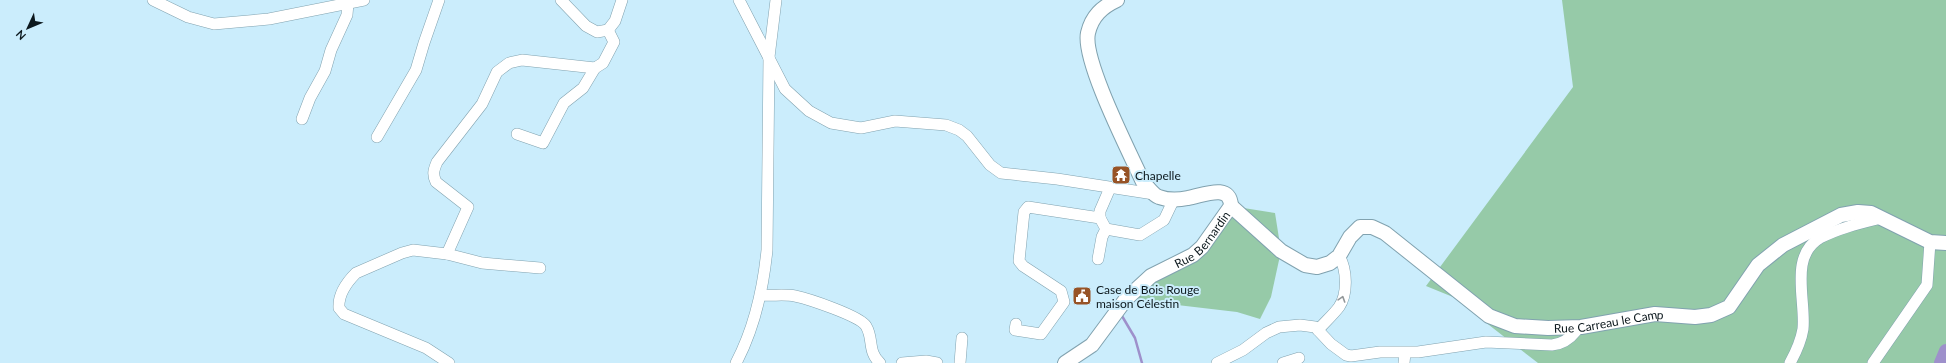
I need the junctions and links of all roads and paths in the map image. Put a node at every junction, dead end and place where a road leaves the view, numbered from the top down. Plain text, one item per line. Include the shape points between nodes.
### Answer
1 (153, 0) edge
2 (364, 0) edge
3 (439, 0) edge
4 (561, 0) edge
5 (622, 0) edge
6 (739, 0) edge
7 (776, 0) edge
8 (1117, 0) edge
9 (348, 3) junction
10 (608, 30) junction
11 (769, 56) junction
12 (595, 68) junction
13 (302, 119) dead end
14 (518, 134) dead end
15 (376, 137) dead end
16 (1110, 188) junction
17 (1154, 194) junction
18 (1174, 199) junction
19 (1232, 206) junction
20 (1100, 218) junction
21 (1881, 218) junction
22 (1106, 229) junction
23 (1930, 242) junction
24 (1946, 243) edge
25 (447, 254) junction
26 (1339, 256) junction
27 (1098, 259) dead end
28 (540, 268) dead end
29 (761, 296) junction
30 (1016, 324) dead end
31 (1575, 328) junction
32 (1318, 330) junction
33 (962, 338) dead end
34 (1299, 358) dead end
35 (1404, 358) edge
36 (1236, 359) edge
37 (449, 363) edge
38 (736, 363) edge
39 (880, 363) edge
40 (902, 363) edge
41 (937, 363) edge
42 (960, 363) edge
43 (1064, 363) edge
44 (1217, 363) edge
45 (1283, 363) edge
46 (1790, 363) edge
47 (1873, 363) edge

1 - 9 street via 188,17 214,24 268,20
2 - 9 street
3 - 15 street via 416,70
4 - 10 street via 586,26 597,32
5 - 10 street via 615,21
6 - 11 street
7 - 11 street
8 - 17 main road via 1105,6 1093,18 1088,34 1089,53 1096,75 1143,182
9 - 13 street via 347,15 331,50 325,71
10 - 12 street via 614,42 603,63
11 - 16 street via 785,89 809,111 832,123 861,128 896,121 946,125 966,136 990,165 1001,173
11 - 29 street via 766,258
12 - 14 street via 583,88 564,104 543,143
12 - 25 street via 522,60 508,63 497,72 482,104 434,169 436,182 468,206
16 - 17 street
16 - 20 street
17 - 18 main road, Rue Bernardin via 1164,199
18 - 19 main road, Rue Bernardin via 1216,192 1225,193 1231,199
18 - 22 street via 1164,220 1140,235
19 - 26 main road via 1281,250 1304,265 1317,267 1330,263
19 - 43 main road, Rue Bernardin via 1202,247 1193,255 1151,276 1126,299 1092,345
20 - 22 street
20 - 30 street via 1028,208 1024,212 1019,261 1061,291 1064,302 1041,334 1015,330
21 - 23 main road, Rue Carreau le Camp
21 - 31 main road, Rue Carreau le Camp via 1871,213 1858,212 1841,215 1783,245 1758,265 1729,307 1711,315 1695,317 1655,314
21 - 46 street via 1820,238 1808,249 1801,275 1804,306 1802,330
22 - 27 street via 1102,236
23 - 24 main road, Rue Carreau le Camp
23 - 47 street via 1927,284
25 - 28 street via 482,263
25 - 37 street via 413,250 402,252 356,272 338,298 339,308 344,314 426,348
26 - 31 main road, Rue Carreau le Camp via 1350,237 1360,227 1372,227 1385,233 1489,316 1515,326
32 -> 26 street via 1340,306 1345,291 1343,262
29 - 38 street via 745,346
29 - 39 street via 795,296 848,314 866,325 872,350
31 - 35 street via 1573,335 1560,344 1486,342
32 - 35 street via 1325,340 1346,355 1393,352
32 - 36 street via 1311,325 1279,327 1266,333
33 - 42 street
34 - 45 street
36 - 44 street
40 - 41 street

